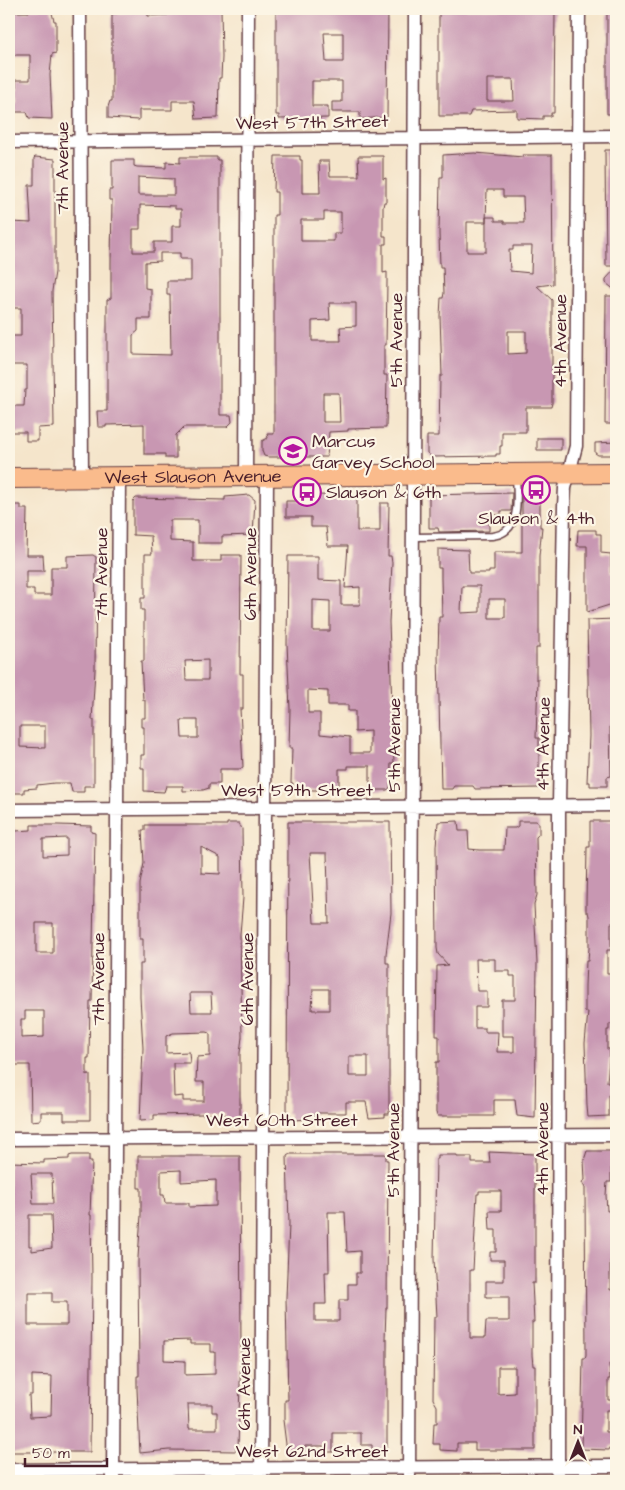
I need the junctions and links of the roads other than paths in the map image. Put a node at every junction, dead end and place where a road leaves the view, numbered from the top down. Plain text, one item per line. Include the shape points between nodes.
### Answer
1 (80, 9) edge
2 (248, 9) edge
3 (415, 9) edge
4 (579, 9) edge
5 (579, 136) junction
6 (616, 136) edge
7 (414, 138) junction
8 (247, 140) junction
9 (79, 141) junction
10 (9, 142) edge
11 (616, 473) edge
12 (516, 474) junction
13 (570, 474) junction
14 (413, 476) junction
15 (246, 477) junction
16 (267, 477) junction
17 (9, 478) edge
18 (82, 478) junction
19 (119, 478) junction
20 (413, 537) junction
21 (559, 805) junction
22 (616, 805) edge
23 (412, 807) junction
24 (117, 808) junction
25 (266, 808) junction
26 (9, 810) edge
27 (560, 1135) junction
28 (616, 1135) edge
29 (410, 1136) junction
30 (264, 1137) junction
31 (115, 1138) junction
32 (9, 1139) edge
33 (558, 1466) junction
34 (616, 1466) edge
35 (409, 1468) junction
36 (9, 1470) edge
37 (113, 1475) edge
38 (261, 1475) edge
39 (409, 1481) edge
40 (558, 1481) edge

1 - 9 street, 7th Avenue
2 - 8 street
3 - 7 street, 5th Avenue
4 - 5 street, 4th Avenue
5 - 6 street, West 57th Street
5 - 7 street, West 57th Street
5 - 13 street, 4th Avenue via 576,446
7 - 8 street, West 57th Street
7 - 14 street, 5th Avenue
8 - 9 street, West 57th Street
8 - 15 street
9 - 10 street, West 57th Street
9 - 18 street, 7th Avenue
11 - 13 main road, West Slauson Avenue
12 - 13 main road, West Slauson Avenue
12 - 14 main road, West Slauson Avenue
12 - 20 lane via 517,514 501,534
13 - 21 street, 4th Avenue via 564,506
14 - 16 main road, West Slauson Avenue
14 - 20 street, 5th Avenue
15 - 16 main road, West Slauson Avenue
15 - 19 main road, West Slauson Avenue
16 - 25 street, 6th Avenue
17 - 18 main road, West Slauson Avenue
18 - 19 main road, West Slauson Avenue
19 - 24 street, 7th Avenue
20 - 23 street, 5th Avenue
21 - 22 street, West 59th Street
21 - 23 street, West 59th Street
21 - 27 street, 4th Avenue
23 - 25 street, West 59th Street
23 - 29 street, 5th Avenue
24 - 25 street, West 59th Street
24 - 26 street, West 59th Street
24 - 31 street, 7th Avenue
25 - 30 street, 6th Avenue
27 - 28 street, West 60th Street
27 - 29 street, West 60th Street
27 - 33 street, 4th Avenue
29 - 30 street, West 60th Street
29 - 35 street, 5th Avenue
30 - 31 street, West 60th Street
30 - 38 street, 6th Avenue
31 - 32 street, West 60th Street
31 - 37 street, 7th Avenue
33 - 34 street, West 62nd Street
33 - 35 street, West 62nd Street
33 - 40 street, 4th Avenue
35 - 38 street, West 62nd Street
35 - 39 street, 5th Avenue
36 - 37 street, West 62nd Street
37 - 38 street, West 62nd Street

